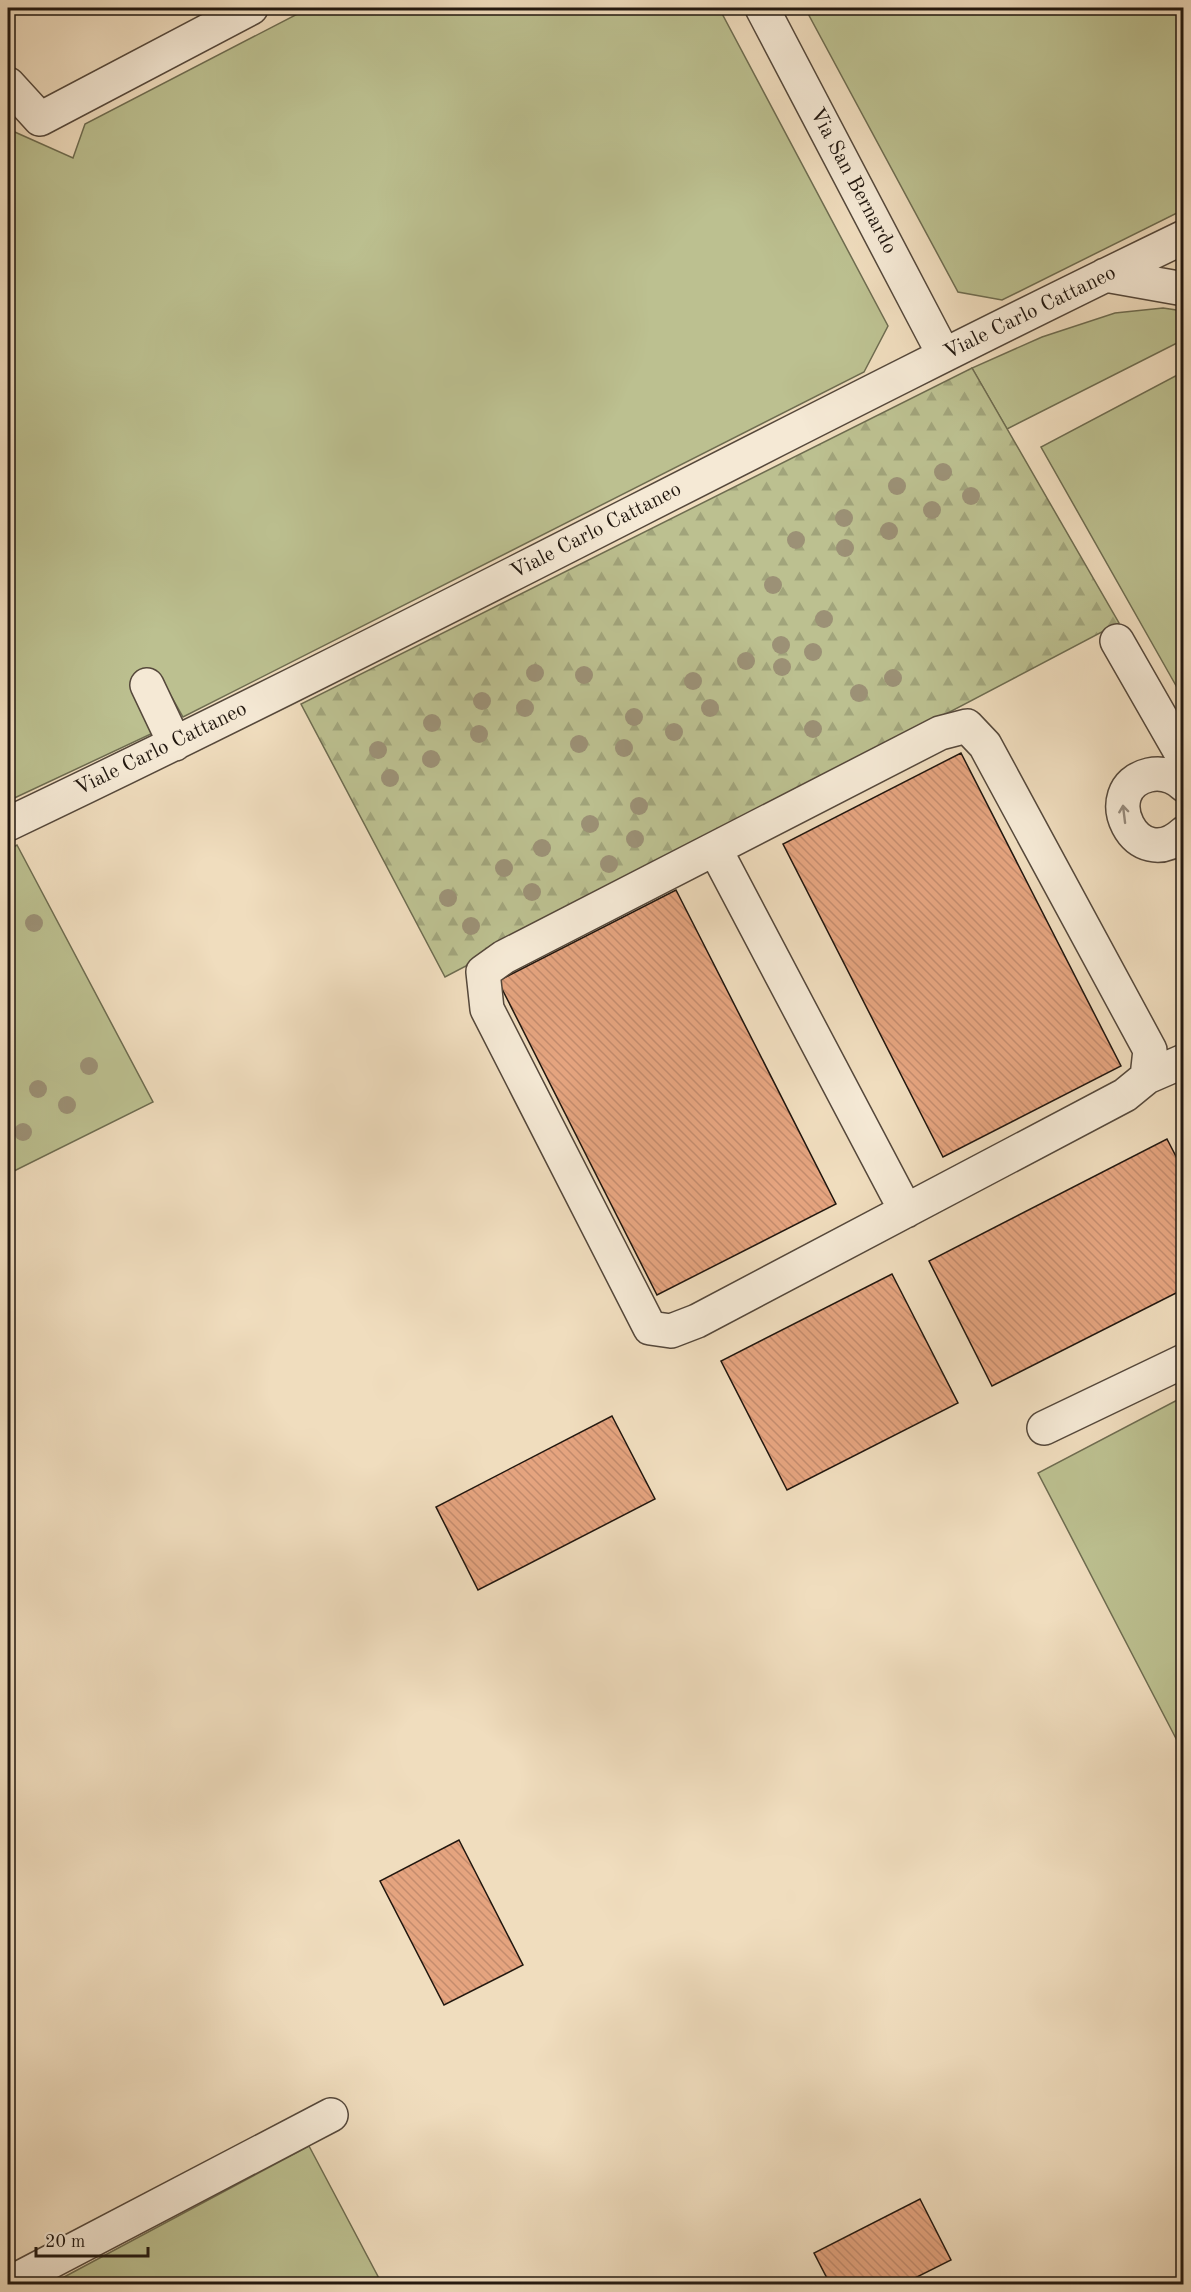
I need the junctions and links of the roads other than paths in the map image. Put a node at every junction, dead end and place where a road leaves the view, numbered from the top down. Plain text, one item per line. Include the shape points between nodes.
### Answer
1 (251, 8) edge
2 (762, 8) edge
3 (8, 84) edge
4 (1184, 237) edge
5 (1105, 275) junction
6 (1184, 289) edge
7 (944, 355) junction
8 (1117, 641) dead end
9 (147, 685) dead end
10 (175, 744) junction
11 (1183, 774) edge
12 (8, 824) edge
13 (1184, 833) edge
14 (715, 849) junction
15 (1184, 1061) edge
16 (1147, 1077) junction
17 (906, 1211) junction
18 (1184, 1361) edge
19 (1044, 1428) dead end
20 (331, 2115) dead end
21 (8, 2284) edge

1 - 3 street via 40,119
2 - 7 street, Via San Bernardo
4 - 5 street, Viale Carlo Cattaneo
5 - 6 street
5 - 7 street, Viale Carlo Cattaneo
7 - 10 street, Viale Carlo Cattaneo
8 - 11 street
9 - 10 street
10 - 12 street, Viale Carlo Cattaneo
13 -> 11 street via 1166,844 1143,841 1126,825 1123,813 1123,802 1134,782 1155,773
14 - 16 street via 940,733 967,726 985,746 1150,1050
14 - 17 street
14 - 17 street via 504,957 483,972 488,1009 651,1328 671,1331 697,1321
15 - 16 street
16 - 17 street via 1125,1095
18 - 19 street
20 - 21 street

